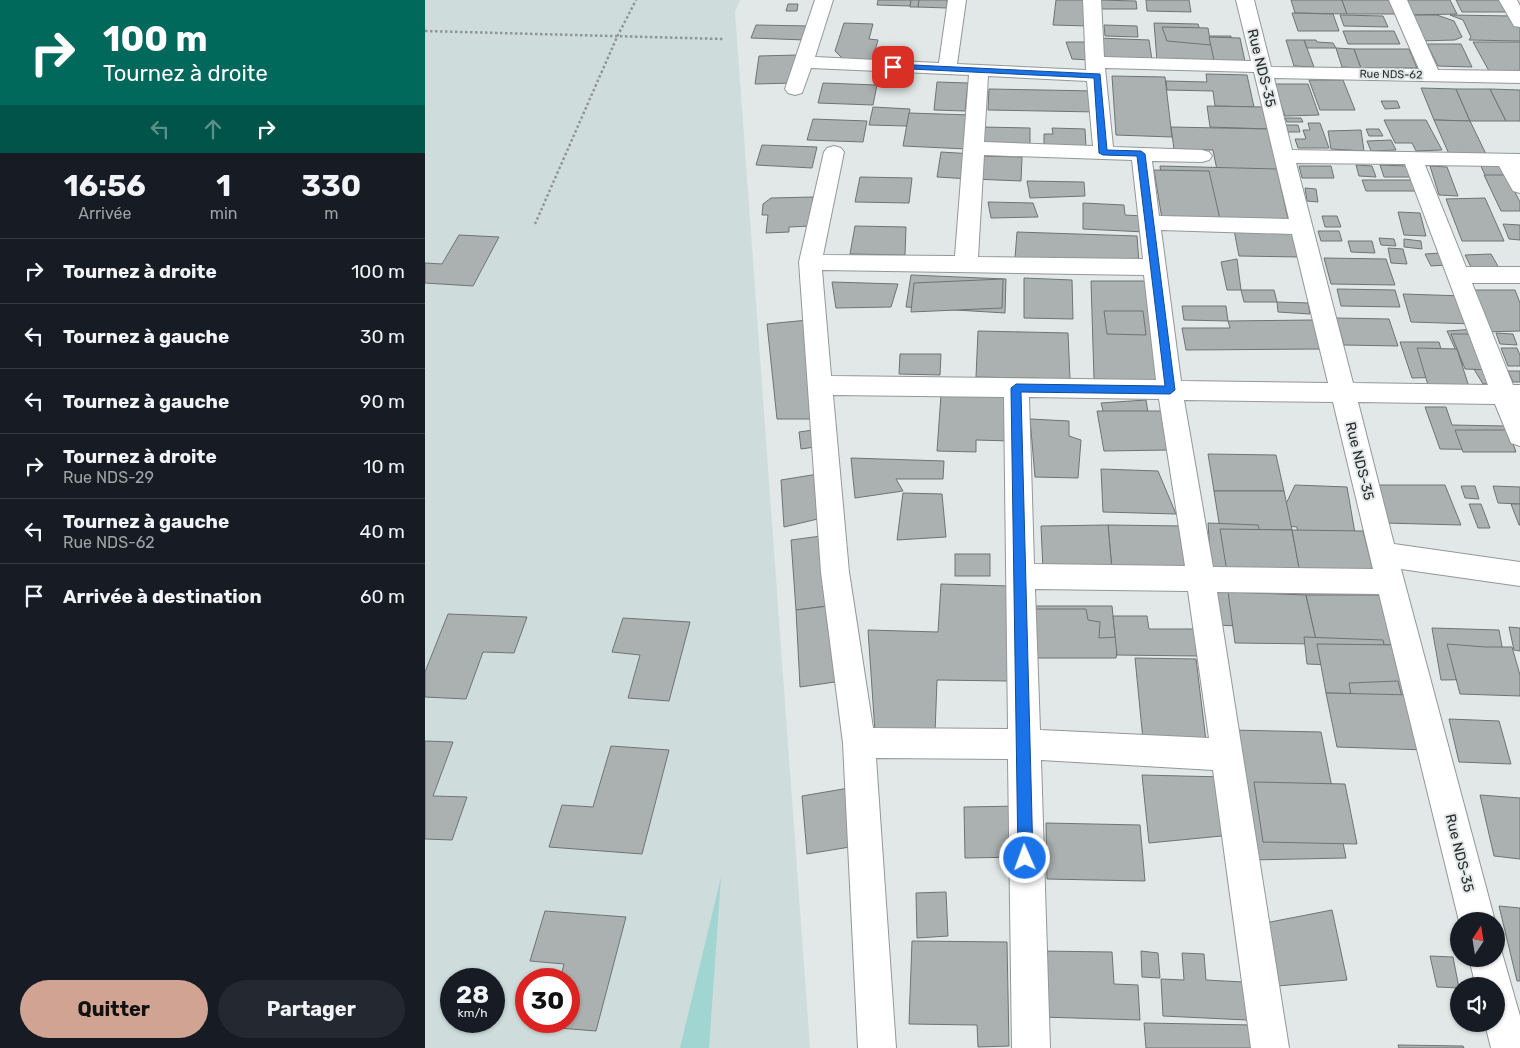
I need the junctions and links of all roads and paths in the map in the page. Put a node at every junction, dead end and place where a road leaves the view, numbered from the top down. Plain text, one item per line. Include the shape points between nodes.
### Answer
1 (636, 0) edge
2 (825, 0) edge
3 (957, 0) edge
4 (1092, 0) edge
5 (1245, 0) edge
6 (1398, 0) edge
7 (1507, 0) edge
8 (1520, 22) edge
9 (425, 30) edge
10 (617, 37) junction
11 (723, 39) dead end
12 (803, 62) junction
13 (947, 69) junction
14 (1096, 69) junction
15 (1262, 69) junction
16 (979, 70) junction
17 (1431, 75) junction
18 (1520, 77) edge
19 (795, 89) dead end
20 (974, 148) junction
21 (834, 152) dead end
22 (1103, 153) junction
23 (1141, 154) junction
24 (1201, 156) dead end
25 (1284, 156) junction
26 (1412, 158) junction
27 (1512, 160) edge
28 (1520, 186) edge
29 (1149, 223) junction
30 (535, 224) dead end
31 (1302, 227) junction
32 (810, 262) junction
33 (966, 264) junction
34 (1156, 266) junction
35 (1458, 275) junction
36 (1520, 275) edge
37 (820, 385) junction
38 (1016, 388) junction
39 (1170, 390) junction
40 (1343, 392) junction
41 (1513, 395) edge
42 (1520, 436) edge
43 (1383, 554) junction
44 (1520, 574) edge
45 (1020, 576) junction
46 (1201, 578) junction
47 (1390, 582) junction
48 (859, 743) junction
49 (1022, 744) junction
50 (1226, 754) junction
51 (1475, 912) edge
52 (1505, 1029) edge
53 (877, 1048) edge
54 (1031, 1048) edge
55 (1270, 1048) edge
56 (1510, 1048) edge

1 - 10 path
2 - 12 street
3 - 13 street
4 - 14 street
5 - 15 street, Rue NDS-35
6 - 17 street
7 - 8 street
9 - 10 path
10 - 11 path
10 - 30 path
12 - 13 street, Rue NDS-62
12 - 19 street
13 - 16 street, Rue NDS-62
14 - 15 street, Rue NDS-62
14 - 16 street, Rue NDS-62
14 - 22 street
15 - 17 street, Rue NDS-62
15 - 25 street, Rue NDS-35
16 - 20 street
17 - 18 street, Rue NDS-62
20 - 22 street
20 - 33 street
21 - 32 street
22 - 23 street
23 - 24 street
23 - 29 street
25 - 26 street
25 - 31 street, Rue NDS-35
26 - 27 street
26 - 35 street
27 - 28 street
29 - 31 street
29 - 34 street
31 - 40 street, Rue NDS-35
32 - 33 street
32 - 37 street
33 - 34 street
34 - 39 street
35 - 36 street
35 - 41 street
37 - 38 street
37 - 48 street via 835,572
38 - 39 street
38 - 45 street
39 - 40 street
39 - 46 street
40 - 41 street
40 - 43 street, Rue NDS-35
41 - 42 street
43 - 44 street
43 - 47 street, Rue NDS-35
45 - 46 street
45 - 49 street
46 - 47 street
46 - 50 street
47 - 51 street, Rue NDS-35
48 - 49 street
48 - 53 street
49 - 50 street
49 - 54 street
50 - 55 street
52 - 56 street

